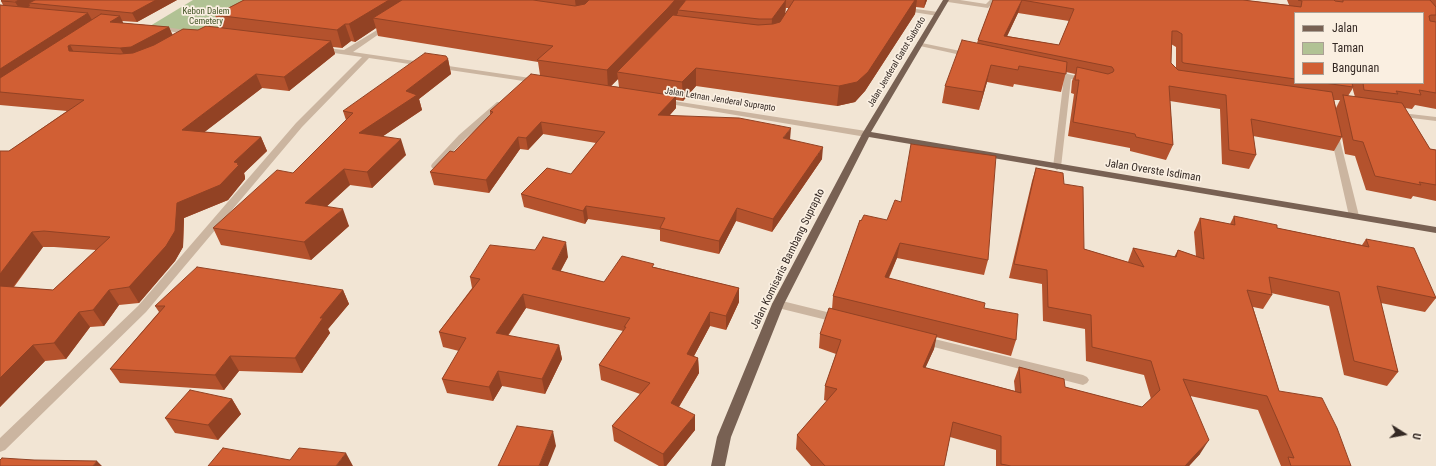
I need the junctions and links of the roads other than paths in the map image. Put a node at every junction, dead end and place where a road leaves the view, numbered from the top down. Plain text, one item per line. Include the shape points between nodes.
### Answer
1 (947, 0) edge
2 (993, 0) edge
3 (898, 8) edge
4 (938, 14) junction
5 (394, 22) edge
6 (149, 27) edge
7 (183, 41) edge
8 (920, 44) junction
9 (310, 48) edge
10 (347, 52) junction
11 (368, 55) junction
12 (974, 56) edge
13 (1044, 71) edge
14 (1068, 76) junction
15 (526, 80) junction
16 (542, 82) edge
17 (1096, 82) edge
18 (517, 89) edge
19 (507, 99) edge
20 (657, 100) edge
21 (1390, 113) edge
22 (1332, 119) edge
23 (1436, 119) edge
24 (866, 134) junction
25 (434, 166) edge
26 (1057, 167) junction
27 (1354, 216) junction
28 (1436, 230) edge
29 (778, 304) junction
30 (847, 322) edge
31 (908, 337) edge
32 (1083, 380) dead end
33 (0, 446) edge
34 (718, 466) edge

1 - 2 street via 988,6
1 - 4 main road, Jalan Jenderal Gatot Subroto
3 - 4 street
4 - 8 main road, Jalan Jenderal Gatot Subroto
5 - 10 street
6 - 7 street via 199,34
8 - 12 street
8 - 24 main road, Jalan Jenderal Gatot Subroto
9 - 10 street
10 - 11 street
11 - 15 street
11 - 33 street via 299,125 142,309
13 - 14 street
14 - 17 street
14 - 26 street
15 - 16 street
15 - 18 street
19 - 25 street via 462,137
20 - 24 street, Jalan Letnan Jenderal Suprapto
21 - 23 street
22 - 27 street
24 - 26 main road, Jalan Overste Isdiman
24 - 29 main road, Jalan Komisaris Bambang Suprapto
26 - 27 main road, Jalan Overste Isdiman
27 - 28 main road, Jalan Overste Isdiman
29 - 30 street
29 - 34 main road, Jalan Komisaris Bambang Suprapto via 724,437
31 - 32 street

